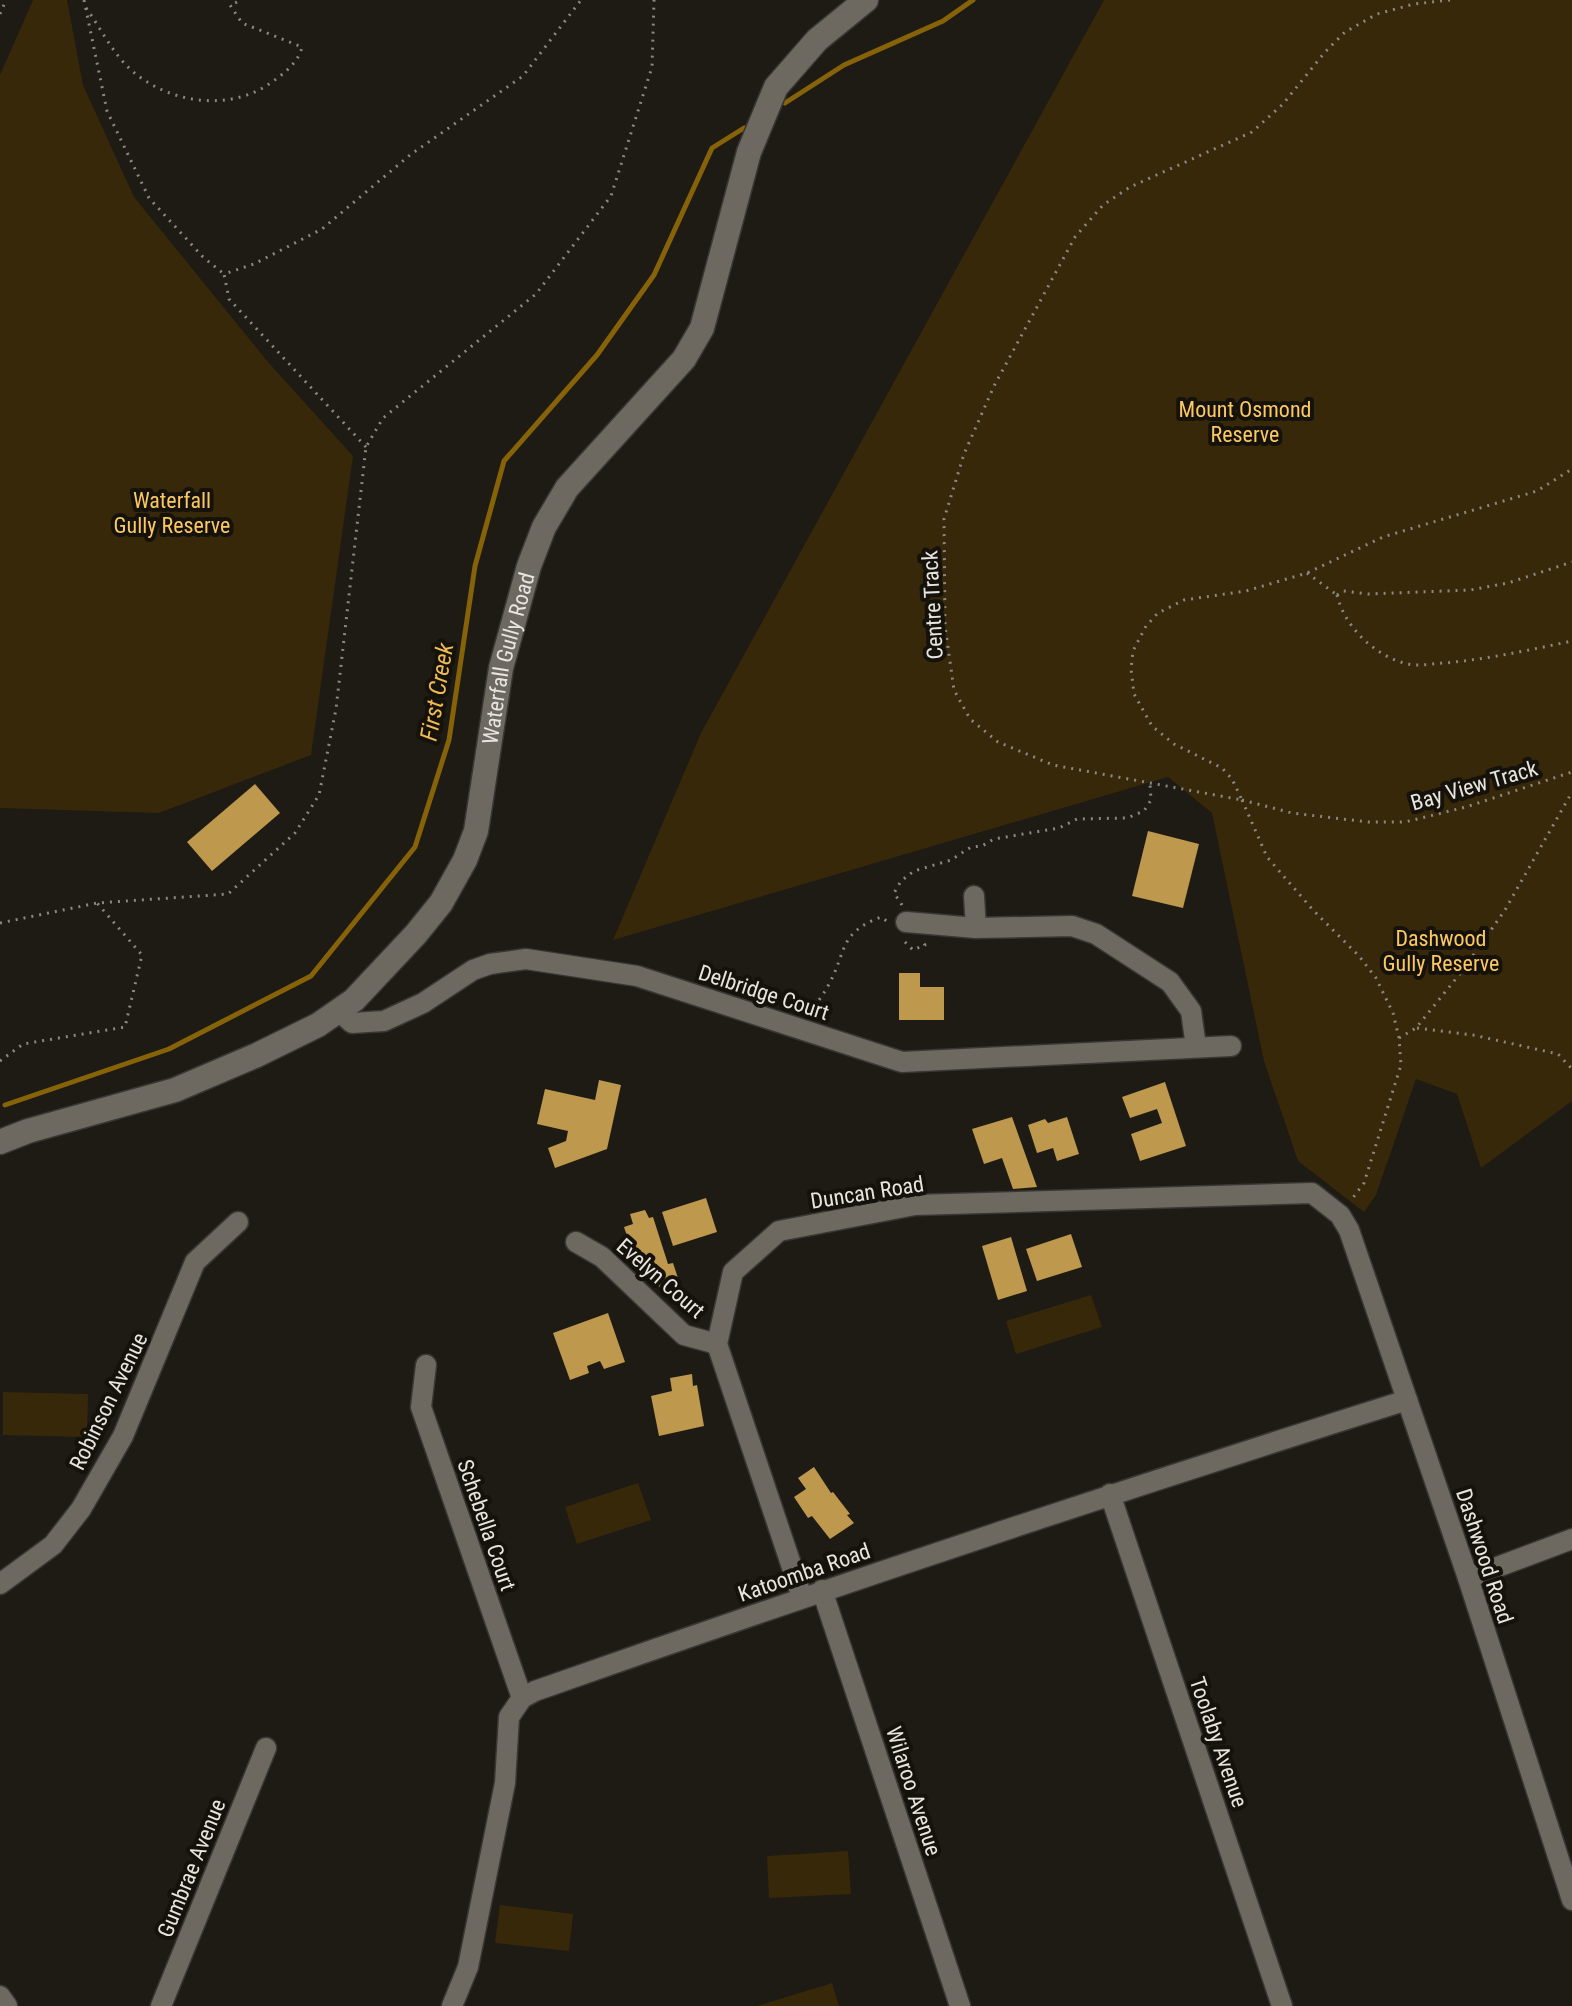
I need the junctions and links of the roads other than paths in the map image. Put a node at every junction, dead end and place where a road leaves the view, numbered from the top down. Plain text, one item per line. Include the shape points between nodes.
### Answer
1 (866, 0) edge
2 (974, 896) dead end
3 (902, 927) road end
4 (976, 928) junction
5 (338, 1010) junction
6 (1231, 1046) dead end
7 (1196, 1047) junction
8 (0, 1142) edge
9 (238, 1222) dead end
10 (1345, 1222) joint
11 (576, 1242) dead end
12 (717, 1344) junction
13 (426, 1365) dead end
14 (1407, 1400) junction
15 (1110, 1494) junction
16 (1572, 1539) edge
17 (1468, 1578) junction
18 (0, 1584) edge
19 (822, 1590) junction
20 (802, 1597) junction
21 (522, 1698) junction
22 (266, 1748) dead end
23 (1572, 1900) edge
24 (0, 1996) edge
25 (7, 2006) edge
26 (161, 2006) edge
27 (452, 2006) edge
28 (960, 2006) edge
29 (1282, 2006) edge

1 - 5 street, Waterfall Gully Road via 817,40 776,87 749,152 702,328 684,359 567,488 544,527 501,668 476,831 465,860 416,934 354,1000
2 - 4 street
3 - 4 street
4 - 7 street via 1072,926 1096,934 1170,982 1191,1011
5 - 7 street, Delbridge Court via 352,1023 384,1021 473,970 526,959 637,976 902,1062
5 - 8 street, Waterfall Gully Road via 257,1055 175,1090
6 - 7 street, Delbridge Court
9 - 18 street, Robinson Avenue via 195,1262 123,1436 81,1509 53,1545
10 - 12 street, Duncan Road via 1312,1193 915,1205 779,1231 733,1272
10 - 14 street, Dashwood Road
11 - 12 street, Evelyn Court via 602,1257 684,1335
12 - 20 street
13 - 21 street, Schebella Court via 421,1407
14 - 15 street, Katoomba Road
14 - 17 street, Dashwood Road
15 - 19 street, Katoomba Road
15 - 29 street, Toolaby Avenue
16 - 17 street
17 - 23 street, Dashwood Road
19 - 20 street, Katoomba Road
19 - 28 street, Wilaroo Avenue
20 - 21 street, Katoomba Road
21 - 27 street via 509,1717 505,1783 468,1967
22 - 26 street, Gumbrae Avenue
24 - 25 street

